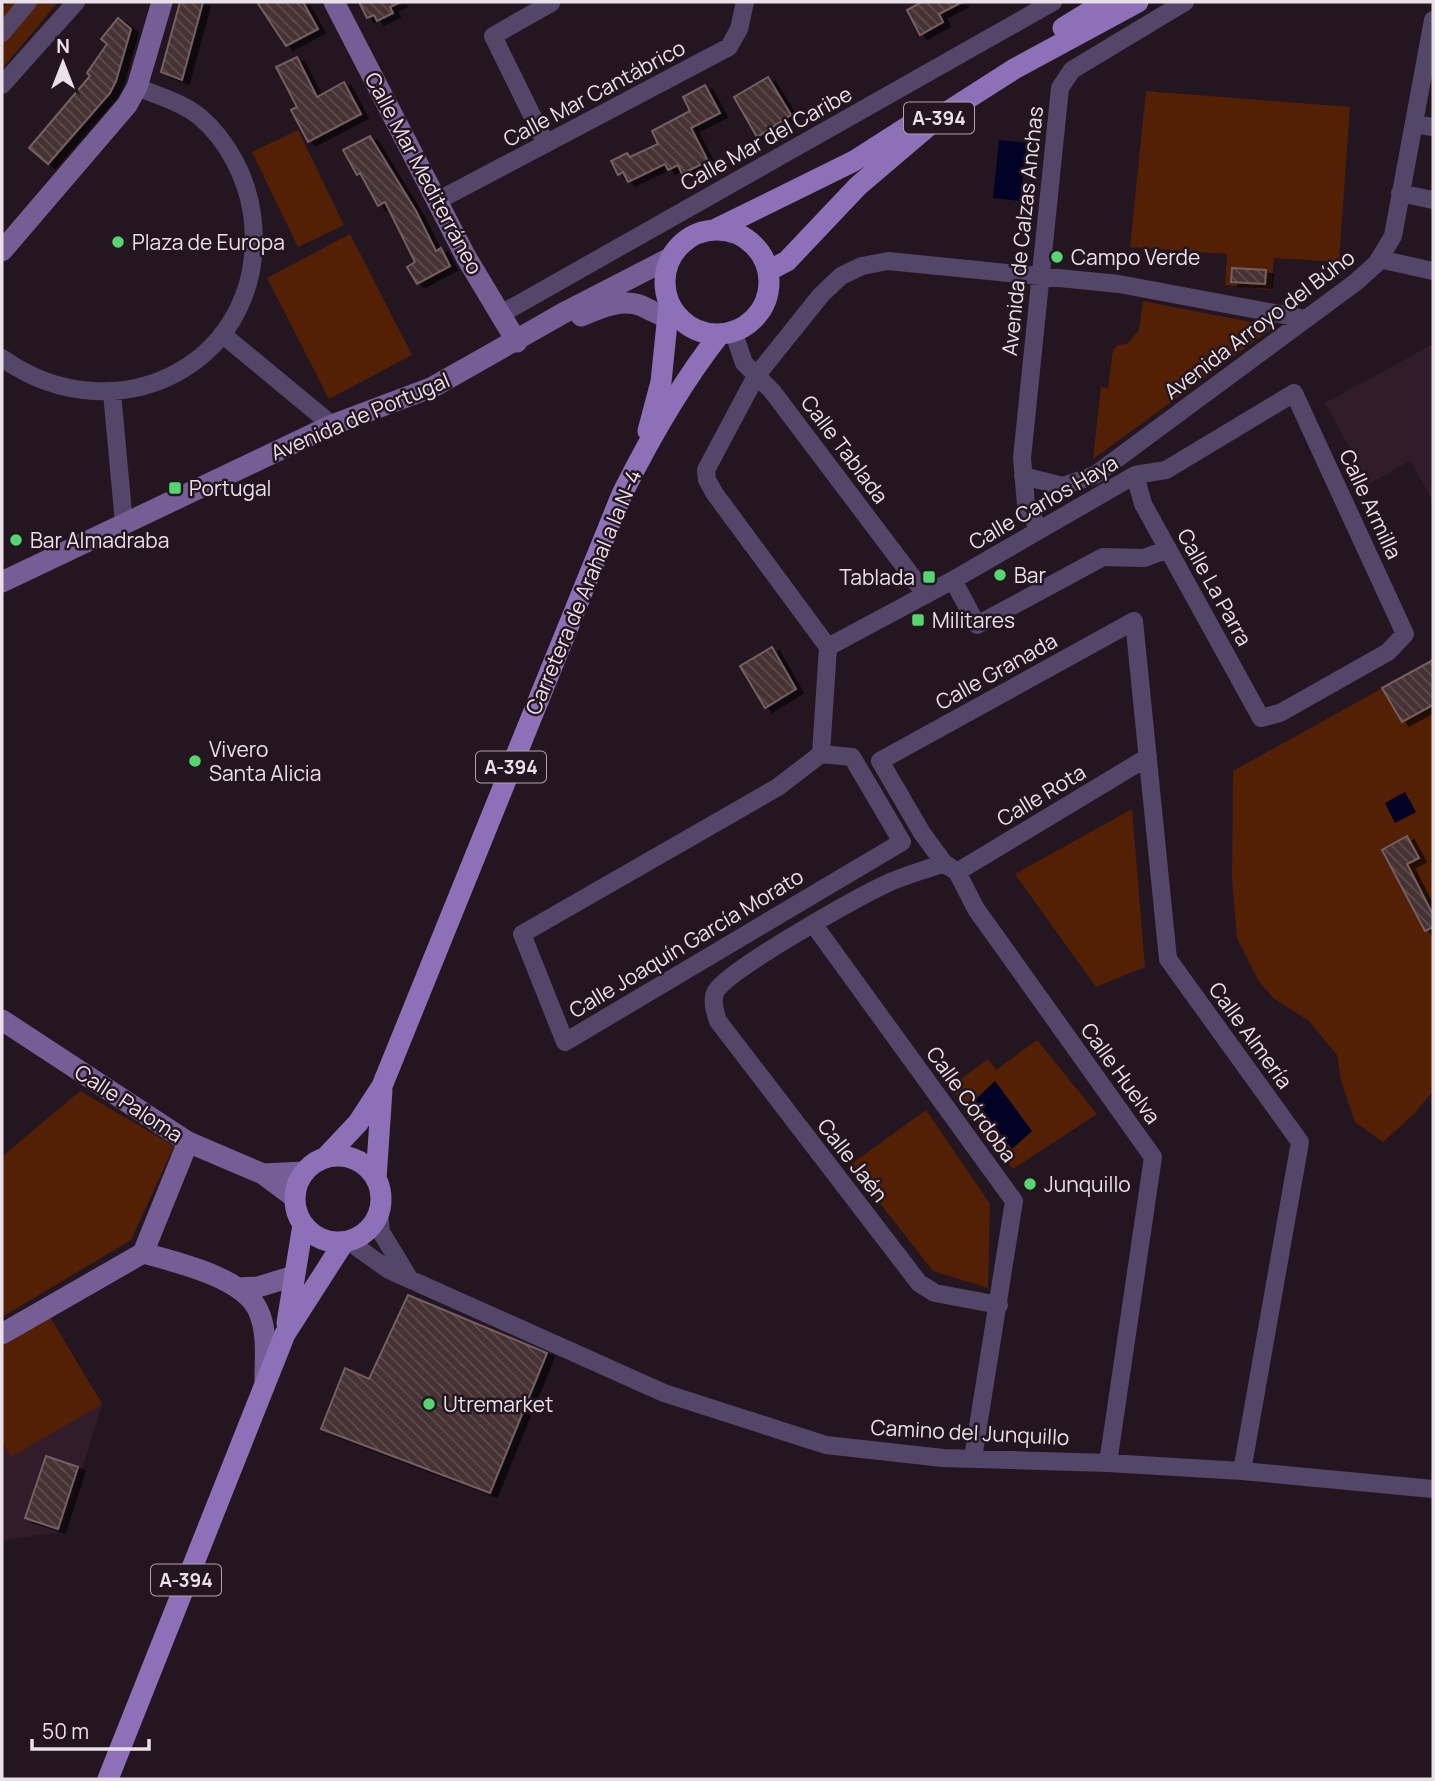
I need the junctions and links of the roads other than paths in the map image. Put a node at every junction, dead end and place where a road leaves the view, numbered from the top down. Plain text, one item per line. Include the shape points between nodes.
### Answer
1 (28, 2) edge
2 (76, 2) edge
3 (162, 2) edge
4 (334, 2) edge
5 (745, 2) edge
6 (1053, 2) edge
7 (1138, 2) edge
8 (1185, 2) edge
9 (551, 3) edge
10 (1096, 4) edge
11 (1433, 20) edge
12 (2, 33) edge
13 (1430, 57) edge
14 (2, 85) edge
15 (137, 87) junction
16 (1414, 124) junction
17 (1433, 127) edge
18 (546, 144) junction
19 (1401, 193) junction
20 (1433, 200) edge
21 (437, 201) junction
22 (714, 230) junction
23 (2, 251) edge
24 (670, 258) junction
25 (1379, 259) junction
26 (768, 271) junction
27 (1433, 271) edge
28 (1040, 275) junction
29 (672, 313) junction
30 (501, 314) junction
31 (1306, 319) junction
32 (727, 332) junction
33 (222, 334) junction
34 (522, 339) junction
35 (2, 358) edge
36 (756, 376) junction
37 (112, 393) junction
38 (1294, 393) joint
39 (332, 425) junction
40 (644, 450) junction
41 (1135, 474) junction
42 (1023, 476) junction
43 (124, 523) junction
44 (1039, 530) junction
45 (1168, 549) junction
46 (953, 580) junction
47 (2, 582) edge
48 (926, 595) junction
49 (1134, 621) joint
50 (828, 647) junction
51 (1261, 718) joint
52 (821, 754) junction
53 (1149, 757) junction
54 (880, 761) joint
55 (950, 868) junction
56 (814, 925) junction
57 (715, 992) joint
58 (2, 1020) edge
59 (382, 1086) junction
60 (188, 1142) junction
61 (324, 1158) junction
62 (304, 1172) junction
63 (263, 1174) junction
64 (376, 1179) junction
65 (294, 1197) junction
66 (379, 1212) junction
67 (303, 1225) junction
68 (346, 1241) junction
69 (143, 1253) junction
70 (293, 1276) junction
71 (410, 1278) junction
72 (238, 1287) junction
73 (999, 1305) junction
74 (2, 1334) edge
75 (285, 1334) junction
76 (265, 1380) junction
77 (973, 1458) junction
78 (1108, 1463) junction
79 (1242, 1471) junction
80 (1433, 1489) edge
81 (108, 1779) edge

1 - 12 street
2 - 14 street
3 - 15 street
4 - 21 street, Calle Mar Mediterráneo
5 - 18 street, Calle Mar Cantábrico via 729,47
6 - 30 street, Calle Mar del Caribe
7 - 26 main road, A-394 via 1014,69 939,117 858,186 787,261
8 - 28 street, Avenida de Calzas Anchas via 1072,70 1062,81
9 - 18 street via 493,36
10 - 22 main road, A-394 via 871,152
11 - 13 street, Avenida Arroyo del Búho
13 - 16 street, Avenida Arroyo del Búho
15 - 23 street via 127,105
15 - 33 street via 199,117 225,147 246,184 254,260 245,291
16 - 17 street
16 - 19 street, Avenida Arroyo del Búho
18 - 21 street, Calle Mar Cantábrico
19 - 20 street
19 - 25 street, Avenida Arroyo del Búho via 1392,236
21 - 30 street, Calle Mar Mediterráneo
22 - 24 main road, A-394 via 688,238
22 - 26 main road via 742,236 763,257
24 - 29 main road, A-394 via 665,283
24 - 34 street, Avenida de Portugal
25 - 27 street
25 - 31 street, Avenida Arroyo del Búho
26 - 32 main road, A-394 via 762,307 750,322
28 - 31 street via 1119,284
28 - 36 street via 888,261 862,266 831,283
28 - 42 street, Avenida de Calzas Anchas
29 - 32 main road via 696,330
29 - 34 street, Avenida de Portugal via 626,303
29 - 40 main road, Carretera de Arahal a la N-4 / A-394
30 - 34 street, Calle Mar Mediterráneo
31 - 42 street, Avenida Arroyo del Búho via 1095,475 1063,486
32 - 36 street, Calle Tablada
32 - 40 main road, Carretera de Arahal a la N-4 / A-394 via 696,365
33 - 37 street via 175,374
33 - 39 street
34 - 39 street, Avenida de Portugal via 433,387
35 - 37 street via 28,376 51,384
36 - 48 street, Calle Tablada
36 - 50 street via 706,470 707,480
37 - 43 street
38 - 41 street, Calle Carlos Haya via 1166,470
38 - 51 street, Calle Armilla via 1405,634 1388,652 1280,713
39 - 43 street, Avenida de Portugal
40 - 59 main road, Carretera de Arahal a la N-4 / A-394 via 571,617
41 - 44 street, Calle Carlos Haya
41 - 45 street, Calle La Parra via 1143,504
42 - 44 street, Avenida de Calzas Anchas via 1026,504
43 - 47 street, Avenida de Portugal
44 - 46 street, Calle Carlos Haya
45 - 46 street via 1144,558 1103,557 977,625
45 - 51 street, Calle La Parra
46 - 48 street, Calle Carlos Haya
48 - 50 street, Calle Carlos Haya
49 - 53 street, Calle Almería
49 - 54 street, Calle Granada
50 - 52 street
52 - 52 street, Calle Joaquín García Morato via 778,787 522,934 565,1042 902,842 852,757
53 - 55 street, Calle Rota
53 - 79 street, Calle Almería via 1168,959 1300,1142
54 - 55 street, Calle Huelva
55 - 56 street, Calle Rota via 888,883
55 - 78 street, Calle Huelva via 1153,1157
56 - 57 street, Calle Rota via 727,979
56 - 73 street, Calle Córdoba via 1014,1201
57 - 73 street, Calle Jaén via 718,1021 919,1283 935,1293
58 - 60 street, Calle Paloma
59 - 61 main road, Carretera de Arahal a la N-4 / A-394 via 358,1123
59 - 64 main road, Carretera de Arahal a la N-4 / A-394
60 - 63 street, Calle Paloma
60 - 69 street
61 - 62 main road, A-394
61 - 64 main road via 359,1162
62 - 63 street, Calle Paloma
62 - 65 main road
63 - 65 street, Calle Paloma
64 - 66 main road, A-394
65 - 67 main road, A-394
66 - 68 main road, A-394 via 361,1235
66 - 71 street via 382,1232
67 - 68 main road via 321,1239
67 - 70 main road, A-394
68 - 71 street, Camino del Junquillo via 389,1270
68 - 75 main road, A-394
69 - 72 street
69 - 74 street
70 - 72 street via 258,1287
70 - 75 main road, A-394
71 - 77 street, Camino del Junquillo via 550,1345 677,1397 826,1445
72 - 76 street via 257,1307 263,1326
73 - 77 street, Calle Córdoba
75 - 76 main road, A-394
76 - 81 main road, A-394
77 - 78 street, Camino del Junquillo
78 - 79 street, Camino del Junquillo
79 - 80 street, Camino del Junquillo

